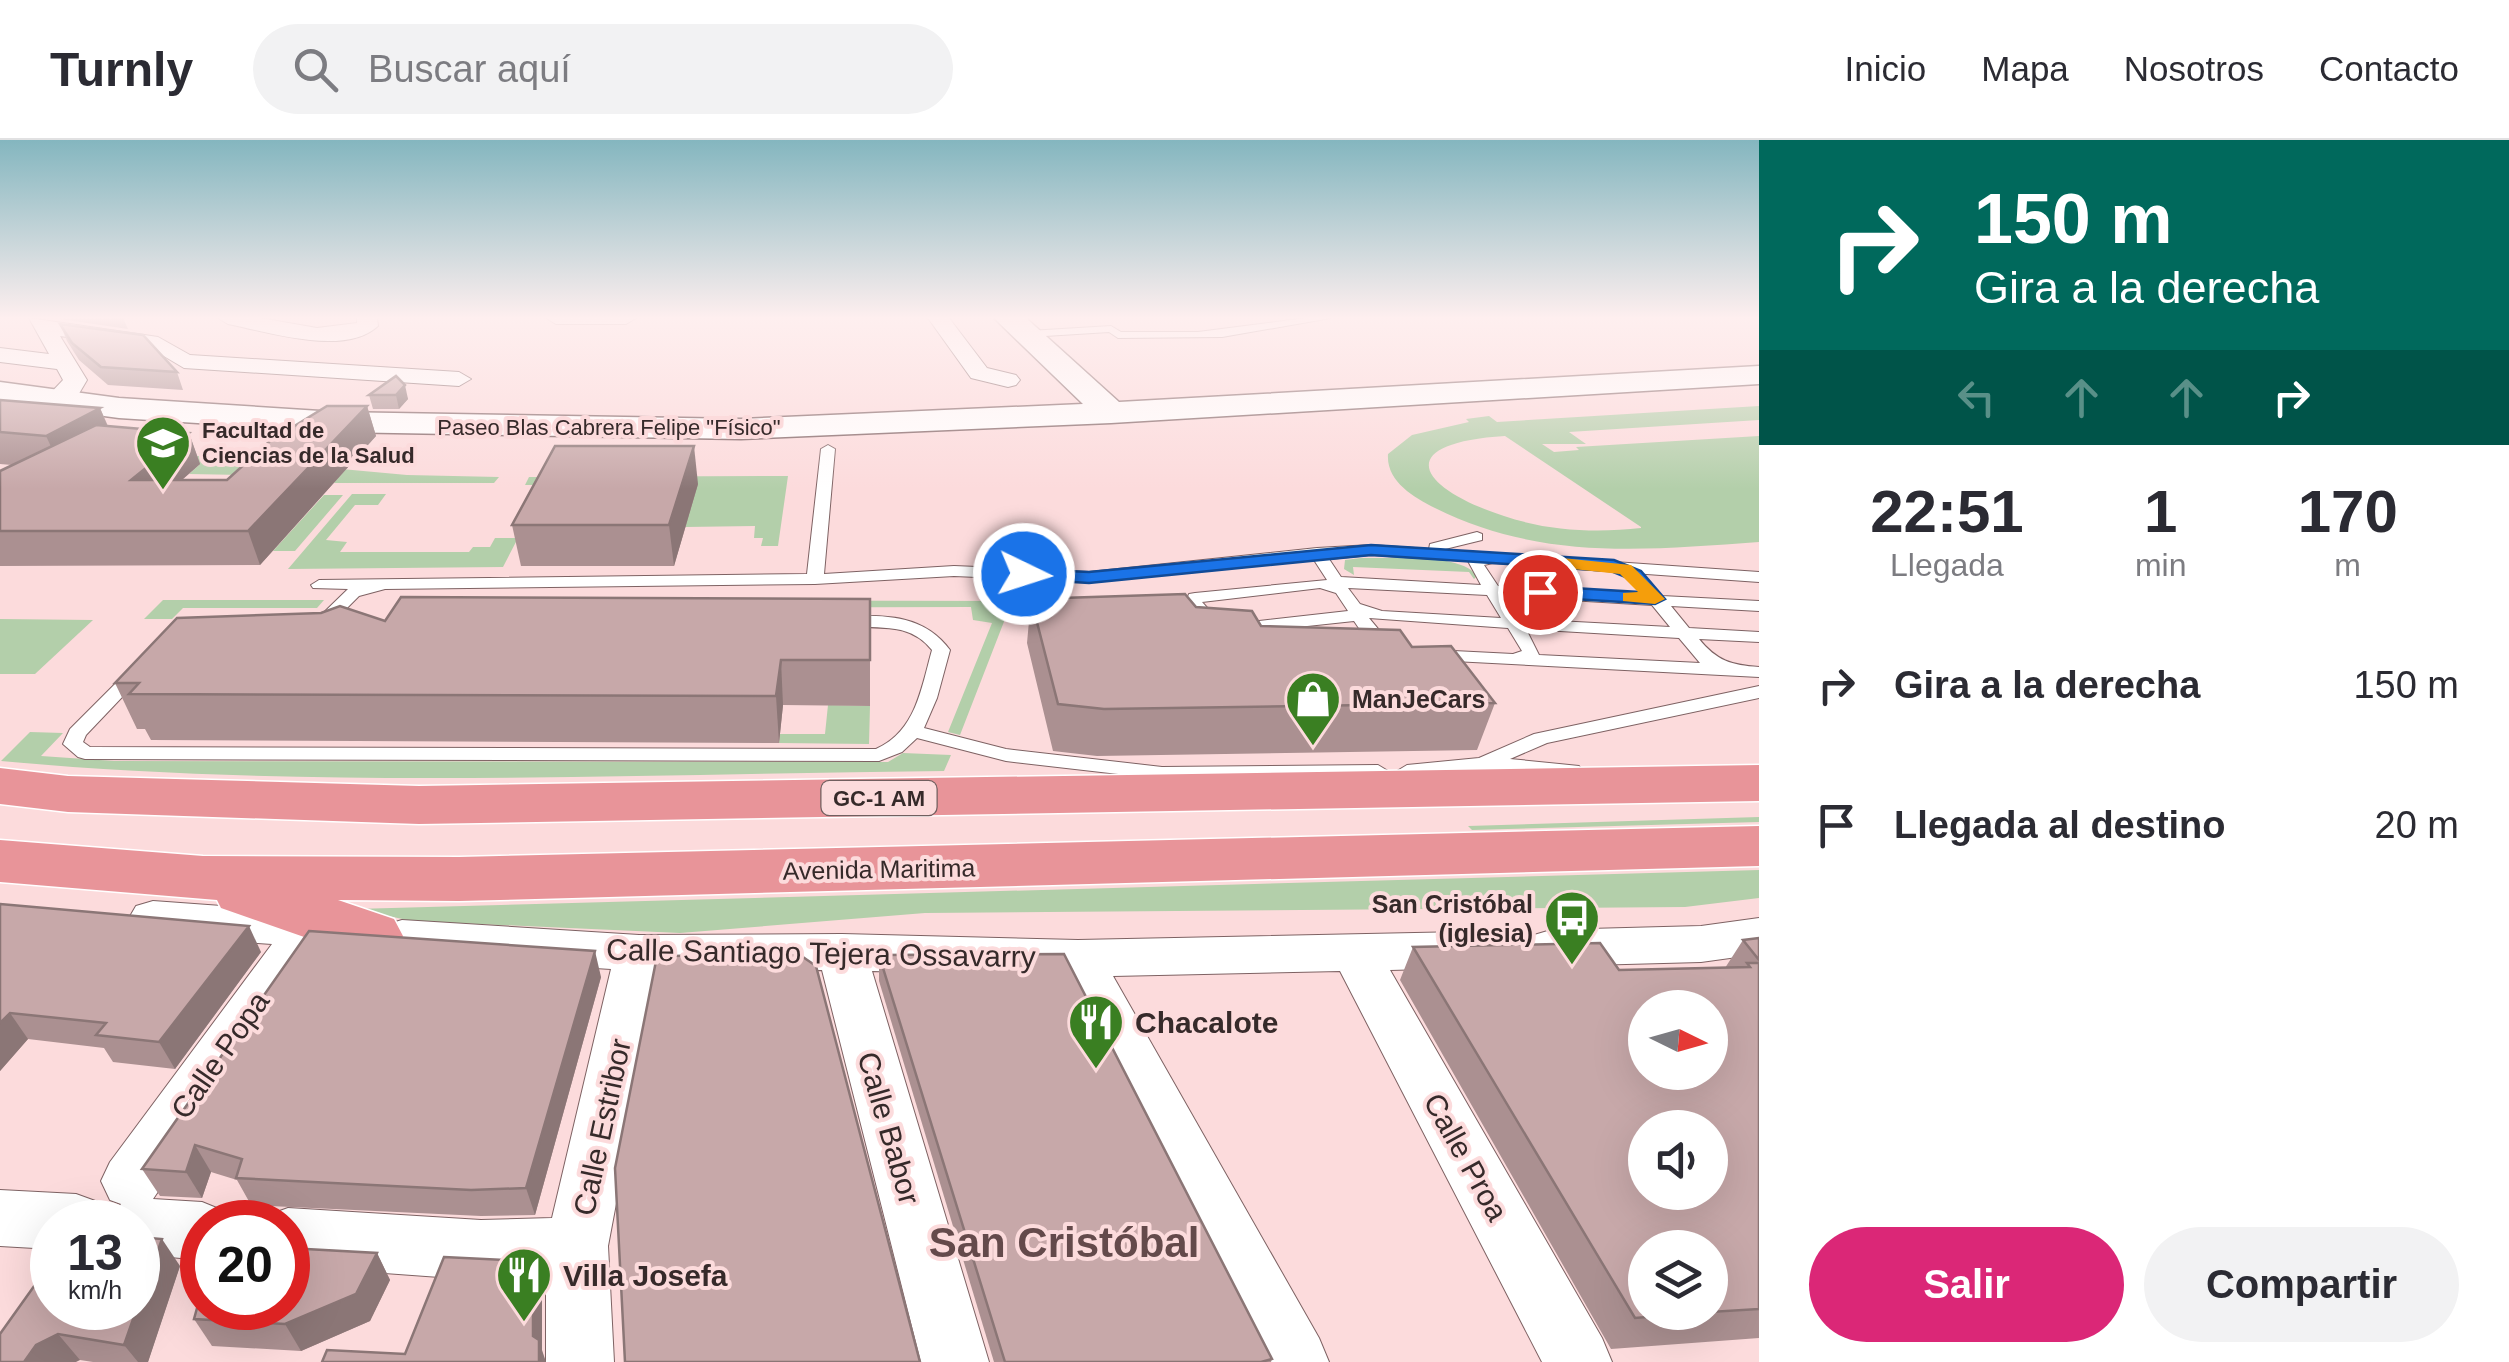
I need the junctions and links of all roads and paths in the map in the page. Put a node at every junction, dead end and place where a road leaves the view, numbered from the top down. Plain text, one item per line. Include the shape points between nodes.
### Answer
1 (70, 375) edge
2 (398, 375) edge
3 (987, 375) edge
4 (1070, 375) edge
5 (1759, 375) edge
6 (459, 379) dead end
7 (1008, 380) dead end
8 (1084, 389) junction
9 (0, 392) edge
10 (57, 399) junction
11 (1179, 408) junction
12 (1111, 413) junction
13 (1062, 416) junction
14 (799, 428) junction
15 (834, 445) junction
16 (1477, 537) dead end
17 (1317, 553) junction
18 (1414, 553) junction
19 (1501, 558) junction
20 (1614, 566) junction
21 (1759, 577) edge
22 (815, 579) junction
23 (320, 584) dead end
24 (384, 584) junction
25 (1340, 584) junction
26 (1492, 589) junction
27 (1655, 599) junction
28 (1759, 606) edge
29 (1356, 610) junction
30 (823, 621) edge
31 (326, 623) edge
32 (1513, 623) junction
33 (1684, 633) junction
34 (1759, 637) edge
35 (1513, 660) junction
36 (144, 665) edge
37 (1730, 671) junction
38 (1759, 672) edge
39 (1759, 692) edge
40 (915, 732) junction
41 (1483, 764) junction
42 (1208, 783) junction
43 (1759, 783) edge
44 (0, 786) edge
45 (1759, 846) edge
46 (0, 861) edge
47 (203, 878) junction
48 (118, 916) edge
49 (308, 929) junction
50 (370, 936) junction
51 (1759, 936) edge
52 (842, 952) junction
53 (1355, 952) junction
54 (639, 953) junction
55 (1078, 958) junction
56 (137, 1200) edge
57 (0, 1218) edge
58 (30, 1220) edge
59 (310, 1238) edge
60 (576, 1246) junction
61 (580, 1362) edge
62 (955, 1362) edge
63 (1295, 1362) edge
64 (1578, 1362) edge

1 - 10 street via 74,385
2 - 6 street
3 - 7 street
4 - 8 street
5 - 11 street, Paseo Blas Cabrera Felipe "Físico"
8 - 12 street
8 - 13 street
9 - 10 street, Paseo Blas Cabrera Felipe "Físico"
10 - 14 street, Paseo Blas Cabrera Felipe "Físico" via 386,424
11 - 12 street, Paseo Blas Cabrera Felipe "Físico"
11 - 13 street, Paseo Blas Cabrera Felipe "Físico" via 1132,425
12 - 13 street, Paseo Blas Cabrera Felipe "Físico"
12 - 14 street, Paseo Blas Cabrera Felipe "Físico"
13 - 14 street, Paseo Blas Cabrera Felipe "Físico" via 827,415
13 - 15 street, Paseo Blas Cabrera Felipe "Físico"
14 - 15 street, Paseo Blas Cabrera Felipe "Físico"
15 - 22 lane
16 - 18 lane
17 - 18 lane
17 - 22 lane via 1089,578 954,571
17 - 25 lane
17 - 25 lane
18 - 19 lane
19 - 20 lane
19 - 26 lane via 1475,563
20 - 21 lane
20 - 27 lane via 1635,574
22 - 24 lane
23 - 24 lane
24 - 31 lane via 353,593
25 - 26 lane
25 - 29 lane
25 - 29 lane via 1205,594 1193,604 1210,620 1237,628 1350,617
26 - 27 lane
26 - 32 lane
27 - 28 lane
27 - 33 lane
29 - 32 lane
29 - 35 lane via 1379,645 1411,654
30 - 40 lane via 900,621 933,638 941,650
32 - 33 lane
32 - 35 lane via 1532,653
33 - 34 lane
33 - 37 lane via 1707,660
35 - 37 lane
36 - 40 lane via 73,744 86,753 879,755 898,749
37 - 38 lane
39 - 41 lane via 1542,738
40 - 42 lane
41 - 42 lane
41 - 43 lane
42 - 43 highway, GC-1 AM
42 - 44 highway, GC-1 AM via 420,805
45 - 47 highway, Avenida Maritima via 459,879
46 - 47 highway, Avenida Maritima
47 - 50 highway
48 - 49 street, Calle Santiago Tejera Ossavarry
49 - 50 street, Calle Santiago Tejera Ossavarry
49 - 56 street, Calle Popa
50 - 54 street, Calle Santiago Tejera Ossavarry
51 - 53 street, Calle Santiago Tejera Ossavarry via 1701,944
52 - 54 street, Calle Santiago Tejera Ossavarry
52 - 55 street, Calle Santiago Tejera Ossavarry
52 - 62 street, Calle Babor
53 - 55 street, Calle Santiago Tejera Ossavarry
53 - 64 street, Calle Proa
54 - 60 street, Calle Estribor
55 - 63 street
57 - 58 street
59 - 60 street via 480,1250
60 - 61 street, Calle Estribor

